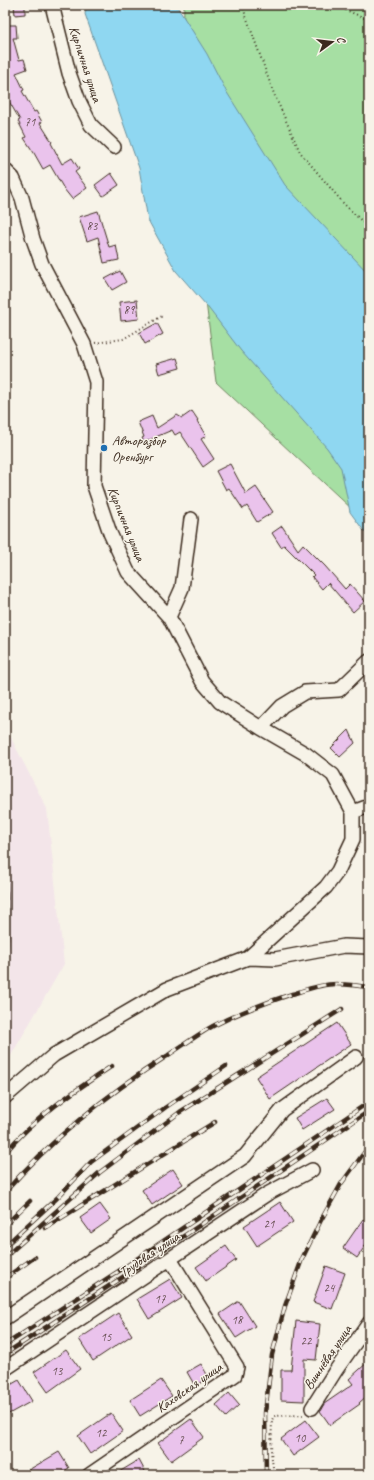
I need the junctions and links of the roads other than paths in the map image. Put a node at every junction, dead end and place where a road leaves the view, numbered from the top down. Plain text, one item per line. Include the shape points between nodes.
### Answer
1 (52, 5) edge
2 (114, 146) dead end
3 (5, 170) edge
4 (191, 519) dead end
5 (169, 617) junction
6 (369, 661) edge
7 (261, 728) junction
8 (369, 806) edge
9 (353, 812) junction
10 (369, 946) edge
11 (248, 958) junction
12 (356, 1057) dead end
13 (5, 1097) edge
14 (312, 1170) dead end
15 (170, 1259) junction
16 (5, 1318) edge
17 (368, 1328) edge
18 (5, 1369) edge
19 (312, 1408) road end
20 (89, 1475) edge

1 - 2 street, Кирпичная улица via 69,73 79,101 91,125
3 - 5 street, Кирпичная улица via 13,178 22,198 42,264 84,344 96,382 94,486 110,532 128,572
4 - 5 street via 182,588
5 - 7 street, Кирпичная улица via 202,681 220,702
6 - 7 street via 339,690 305,692 282,706
7 - 9 street, Кирпичная улица via 306,754 333,775
8 - 9 street
9 - 11 street, Кирпичная улица via 353,839 338,871 326,888
10 - 11 street via 344,946 275,959
11 - 13 street via 167,989 54,1055
12 - 16 street via 282,1110 245,1156
14 - 15 street, Трудовая улица via 267,1194
15 - 18 street, Трудовая улица
15 - 20 street, Каховская улица via 237,1367 235,1375
17 - 19 street, Вишнёвая улица via 336,1370

